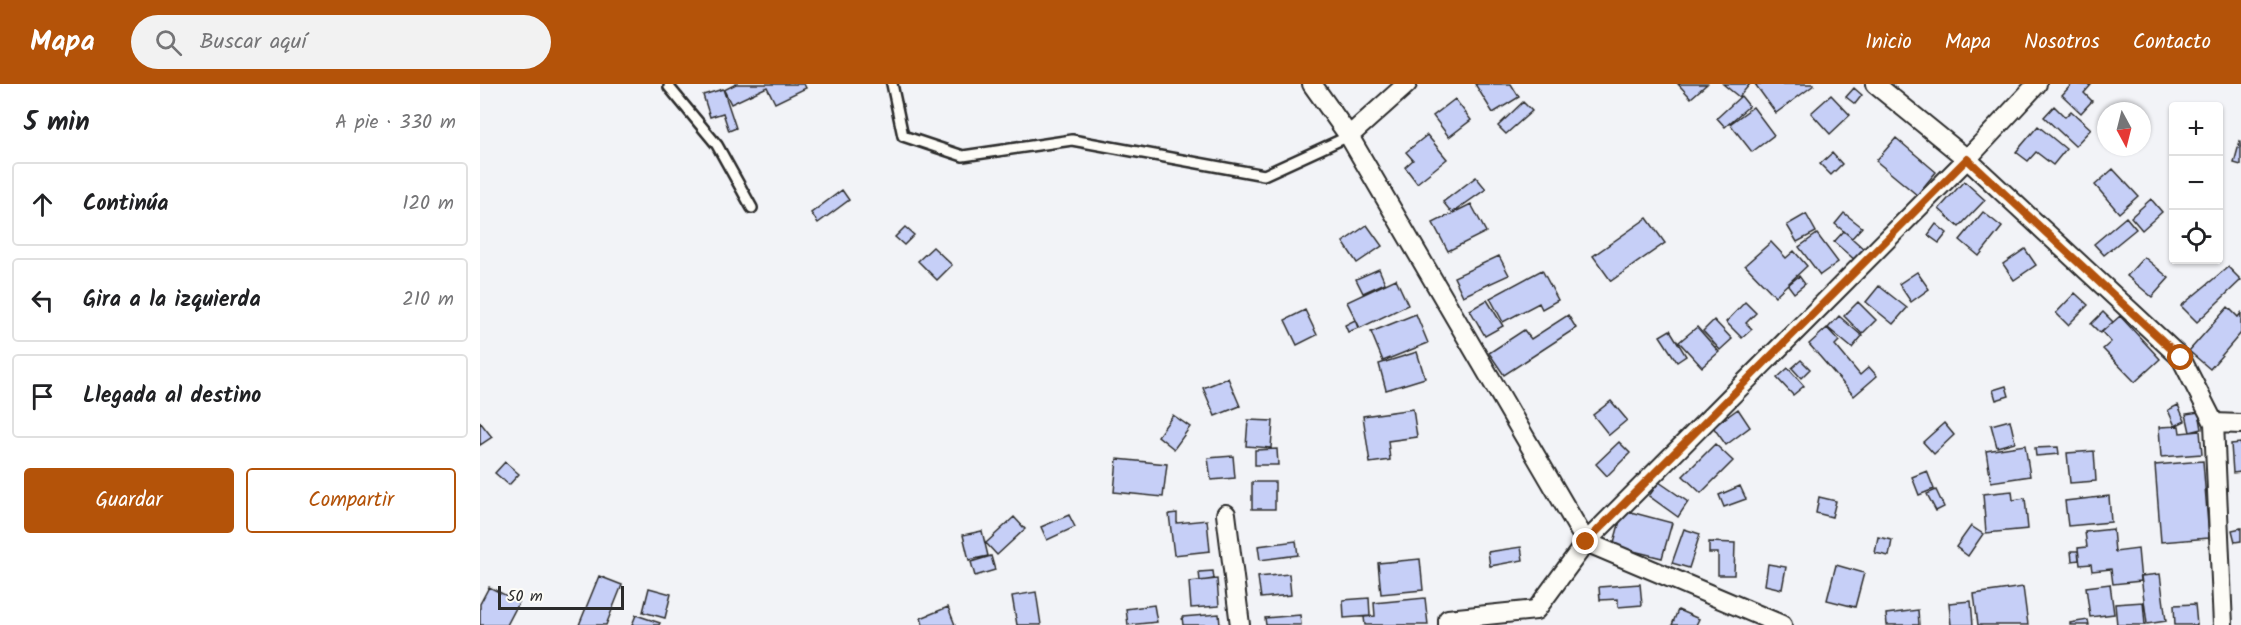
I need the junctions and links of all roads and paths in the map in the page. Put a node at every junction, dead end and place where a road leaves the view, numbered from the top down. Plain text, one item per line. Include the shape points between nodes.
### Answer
1 (670, 84) edge
2 (892, 84) edge
3 (1312, 84) edge
4 (1407, 84) edge
5 (1875, 84) edge
6 (2037, 84) edge
7 (1349, 136) junction
8 (1967, 159) junction
9 (752, 208) dead end
10 (2214, 423) junction
11 (2241, 423) edge
12 (1226, 514) dead end
13 (1586, 542) junction
14 (1240, 625) edge
15 (1448, 625) edge
16 (1782, 625) edge
17 (2223, 625) edge

1 - 9 lane via 717,145
2 - 7 lane via 903,136 963,156 1072,140 1264,175
3 - 7 street
4 - 7 street
5 - 8 street
6 - 8 street
7 - 13 street
8 - 10 street via 2181,358
8 - 13 street
10 - 11 street
10 - 17 street
12 - 14 street
13 - 15 street via 1536,610 1448,619
13 - 16 street

